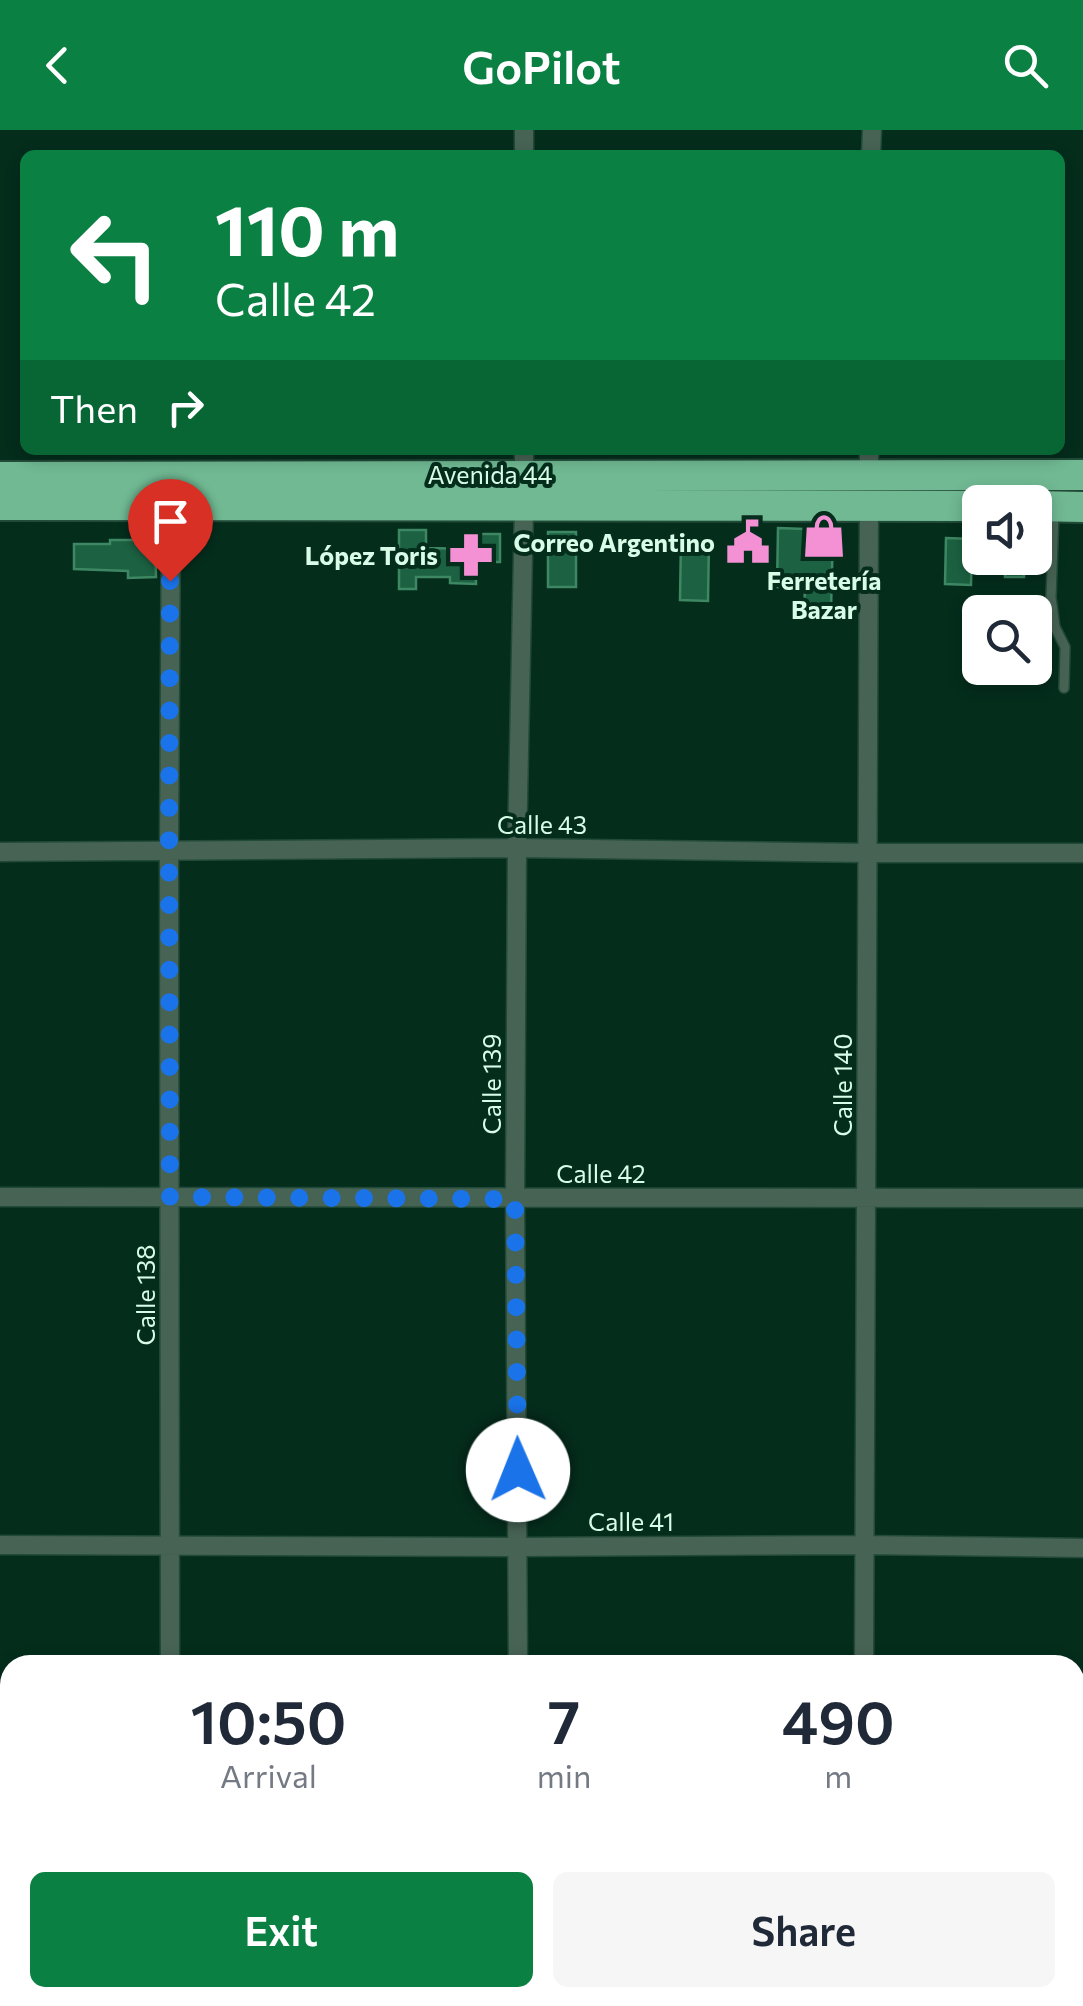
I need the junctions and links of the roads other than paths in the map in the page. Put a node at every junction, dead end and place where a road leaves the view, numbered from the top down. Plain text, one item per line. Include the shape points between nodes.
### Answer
1 (869, 462) edge
2 (1083, 474) edge
3 (524, 476) edge
4 (0, 477) edge
5 (171, 504) junction
6 (869, 505) junction
7 (0, 506) edge
8 (962, 506) edge
9 (1057, 506) edge
10 (1064, 688) dead end
11 (517, 848) junction
12 (169, 850) junction
13 (0, 852) edge
14 (867, 853) junction
15 (1083, 853) edge
16 (0, 1196) edge
17 (867, 1196) junction
18 (170, 1197) junction
19 (1083, 1198) edge
20 (515, 1199) junction
21 (170, 1544) junction
22 (0, 1545) edge
23 (865, 1545) junction
24 (518, 1547) junction
25 (1083, 1548) edge
26 (170, 1655) edge
27 (518, 1655) edge
28 (864, 1655) edge

1 - 2 highway, Avenida 44
1 - 3 highway, Avenida 44
3 - 4 highway, Avenida 44
3 - 5 highway, Avenida 44
3 - 6 highway, Avenida 44
3 - 11 street, Calle 139
5 - 7 highway, Avenida 44
5 - 12 street, Calle 138
6 - 8 highway, Avenida 44
6 - 14 street, Calle 140
9 - 10 lane via 1051,597 1064,647
11 - 12 street, Calle 43
11 - 14 street, Calle 43
11 - 20 street, Calle 139
12 - 13 street, Calle 43
12 - 18 street, Calle 138
14 - 15 street, Calle 43
14 - 17 street, Calle 140
16 - 18 street, Calle 42
17 - 19 street, Calle 42
17 - 20 street, Calle 42
17 - 23 street, Calle 140
18 - 20 street, Calle 42
18 - 21 street, Calle 138
20 - 24 street, Calle 139
21 - 22 street, Calle 41
21 - 24 street, Calle 41
21 - 26 street, Calle 138
23 - 24 street, Calle 41
23 - 25 street, Calle 41
23 - 28 street, Calle 140
24 - 27 street, Calle 139

